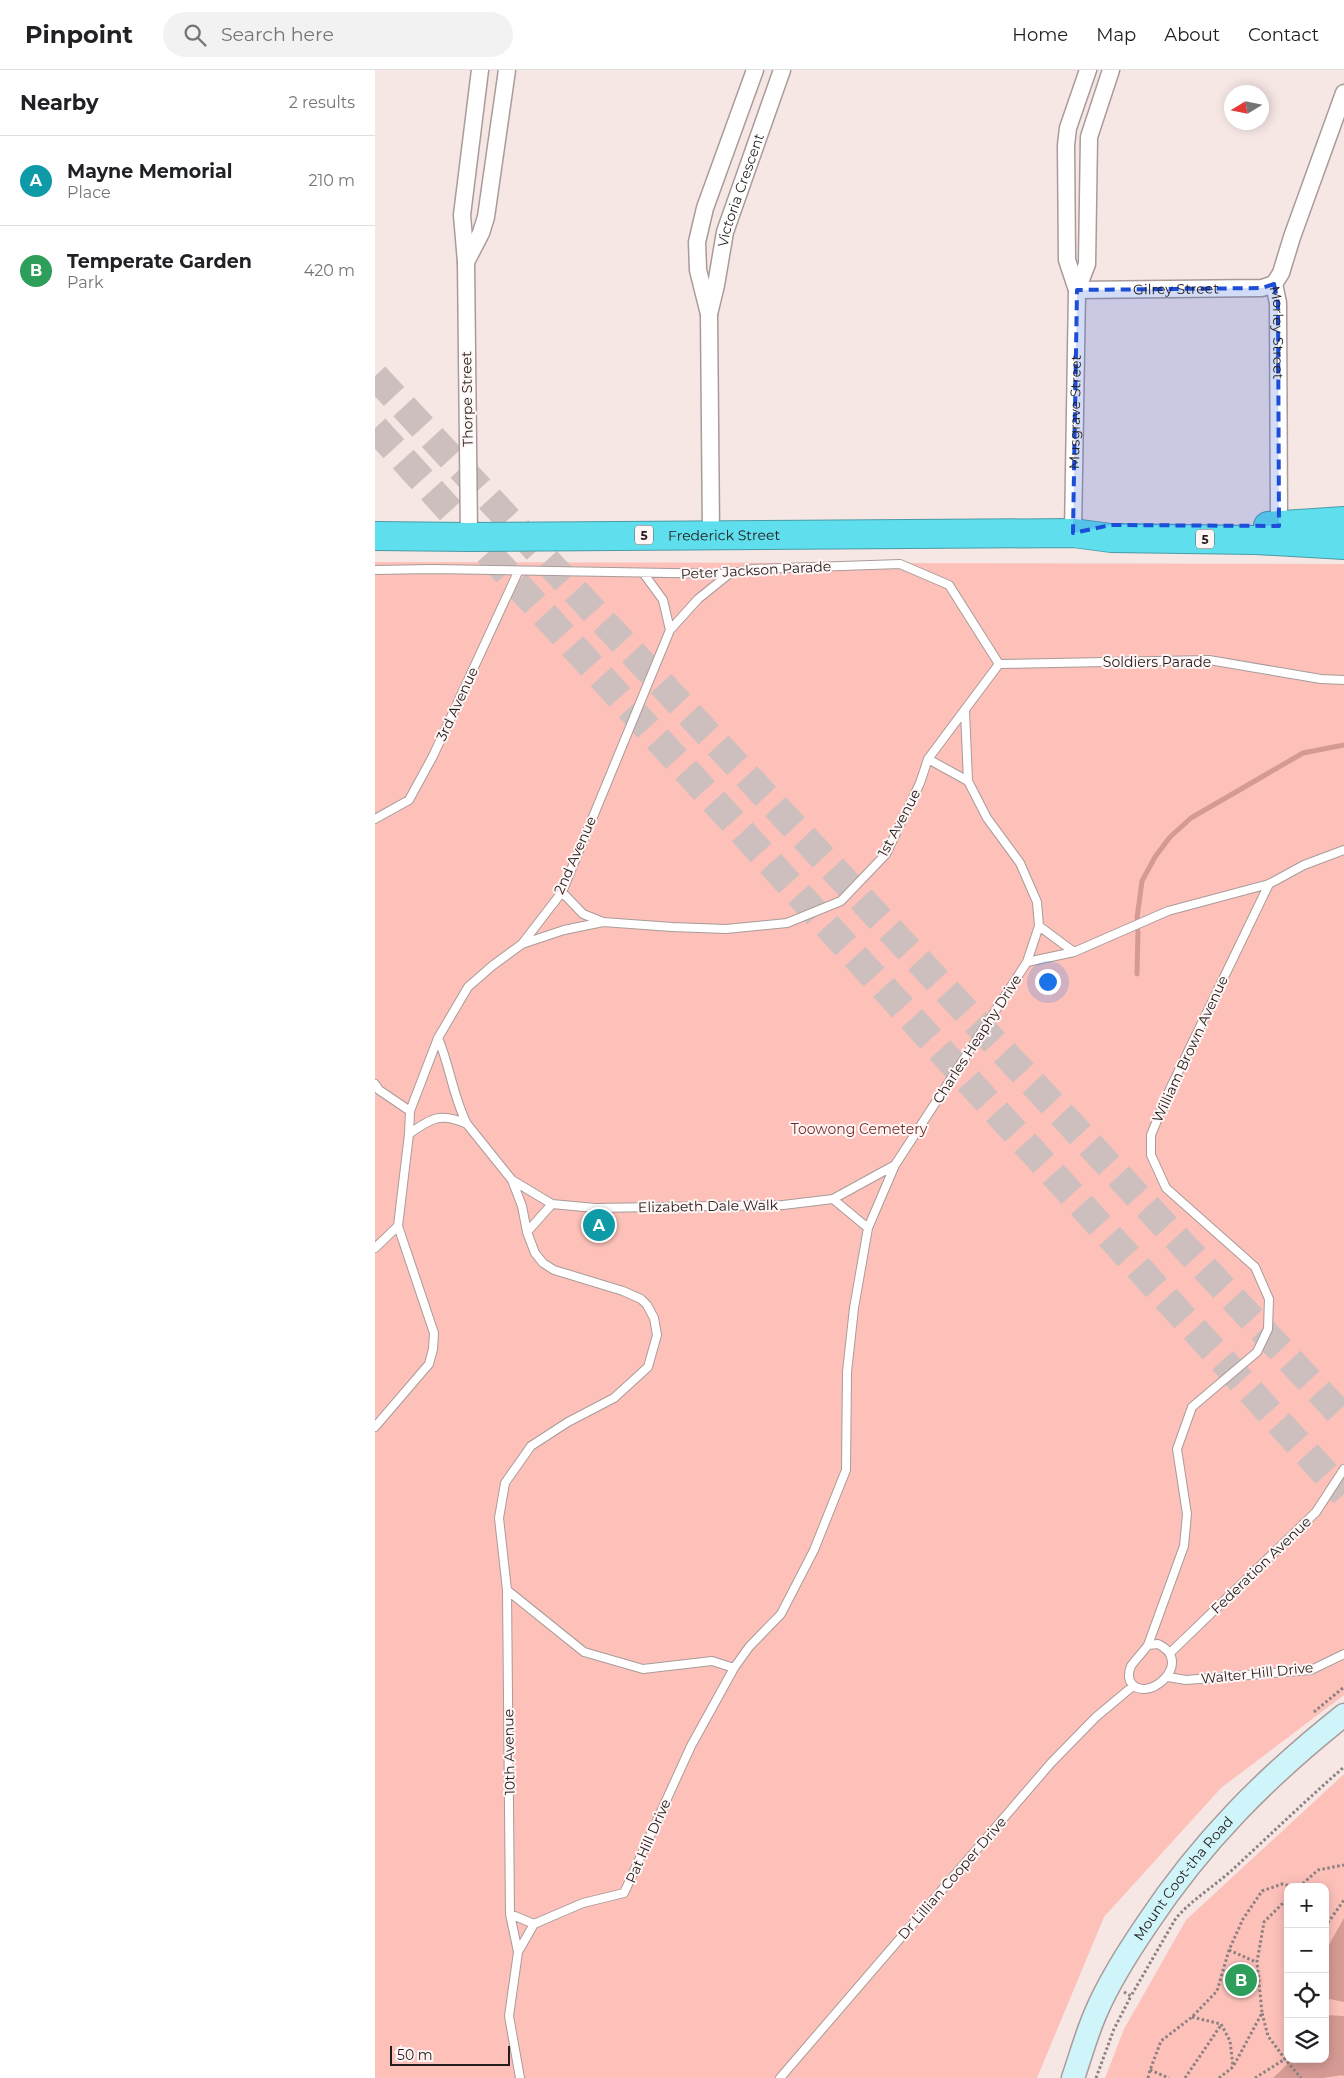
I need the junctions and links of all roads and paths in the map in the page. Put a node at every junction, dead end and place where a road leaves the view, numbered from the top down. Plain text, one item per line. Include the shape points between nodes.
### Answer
1 (480, 70) edge
2 (507, 70) edge
3 (755, 70) edge
4 (782, 70) edge
5 (1088, 70) edge
6 (1111, 70) edge
7 (1344, 93) edge
8 (467, 262) junction
9 (1274, 284) junction
10 (1077, 290) junction
11 (709, 314) junction
12 (1344, 521) edge
13 (1279, 526) junction
14 (1073, 533) junction
15 (1344, 533) edge
16 (711, 534) junction
17 (375, 536) edge
18 (469, 537) junction
19 (1344, 545) edge
20 (375, 570) edge
21 (518, 572) junction
22 (645, 574) junction
23 (729, 574) junction
24 (669, 630) junction
25 (999, 664) junction
26 (1344, 680) edge
27 (965, 711) junction
28 (928, 759) junction
29 (968, 781) junction
30 (375, 819) edge
31 (1344, 850) edge
32 (1269, 884) junction
33 (561, 892) junction
34 (603, 922) junction
35 (1039, 926) junction
36 (522, 944) junction
37 (1073, 952) junction
38 (1027, 962) junction
39 (438, 1038) junction
40 (375, 1084) edge
41 (410, 1111) junction
42 (467, 1124) junction
43 (409, 1134) junction
44 (895, 1165) junction
45 (512, 1180) junction
46 (833, 1199) junction
47 (552, 1204) junction
48 (398, 1226) junction
49 (868, 1228) junction
50 (527, 1232) junction
51 (375, 1248) edge
52 (375, 1428) edge
53 (1344, 1469) edge
54 (507, 1590) junction
55 (1148, 1645) junction
56 (1170, 1653) junction
57 (1344, 1654) edge
58 (734, 1668) junction
59 (1168, 1677) junction
60 (1133, 1686) junction
61 (1344, 1687) edge
62 (1314, 1712) dead end
63 (1344, 1715) edge
64 (1344, 1767) edge
65 (1344, 1865) edge
66 (1303, 1883) edge
67 (1284, 1884) edge
68 (1344, 1900) edge
69 (1284, 1902) edge
70 (511, 1914) junction
71 (1329, 1921) edge
72 (534, 1924) junction
73 (1229, 1950) junction
74 (518, 1952) junction
75 (1257, 1962) junction
76 (1124, 1992) dead end
77 (1131, 1996) junction
78 (1262, 2014) junction
79 (1192, 2017) junction
80 (1221, 2024) junction
81 (1284, 2057) edge
82 (1284, 2061) edge
83 (1288, 2063) edge
84 (1233, 2067) junction
85 (1149, 2070) junction
86 (520, 2078) edge
87 (780, 2078) edge
88 (1073, 2078) edge
89 (1096, 2078) edge
90 (1148, 2078) edge
91 (1169, 2078) edge
92 (1185, 2078) edge
93 (1219, 2078) edge
94 (1255, 2078) edge
95 (1301, 2078) edge

1 - 8 street, Thorpe Street via 462,215
2 - 8 street, Thorpe Street via 486,217
3 - 11 street, Victoria Crescent via 697,235 697,270
4 - 11 street, Victoria Crescent via 725,232
5 - 10 street, Musgrave Street via 1065,145 1067,260
6 - 10 street, Musgrave Street via 1089,137 1087,264
7 - 9 street, Morley Street via 1281,273
8 - 18 street, Thorpe Street
9 - 10 street, Gilrey Street via 1262,288
9 - 13 street, Morley Street via 1278,303
10 - 14 street, Musgrave Street
11 - 16 street, Victoria Crescent
12 - 13 highway, Frederick Street
13 - 14 highway, Frederick Street / 5 via 1111,525
13 - 15 highway, 5 via 1315,534
14 - 16 highway, Frederick Street / 5
14 - 19 highway, Frederick Street / 5 via 1111,538
16 - 18 highway, Frederick Street / 5
17 - 18 highway, Frederick Street / 5
20 - 21 lane, Peter Jackson Parade
21 - 22 lane, Peter Jackson Parade
21 - 30 lane, 3rd Avenue via 433,756 409,800
22 - 23 lane, Peter Jackson Parade
22 - 24 lane via 663,600
23 - 24 lane via 698,598
23 - 25 lane, Peter Jackson Parade via 753,568 900,564 949,585
24 - 33 lane, 2nd Avenue
25 - 26 lane, Soldiers Parade via 1209,660
25 - 27 lane, 1st Avenue
27 - 28 lane, 1st Avenue
27 - 29 lane
28 - 29 lane
28 - 34 lane, 1st Avenue via 886,854 841,901 787,923 726,929
29 - 35 lane via 987,818 1020,862 1037,902
31 - 32 lane via 1304,865
32 - 37 lane via 1168,912
32 - 55 lane, William Brown Avenue via 1151,1135 1151,1155 1166,1188 1255,1267 1269,1299 1268,1329 1257,1352 1192,1407 1177,1449 1187,1514 1184,1546
33 - 34 lane via 583,914
33 - 36 lane, 2nd Avenue
34 - 36 lane via 564,930
35 - 37 lane
35 - 38 lane, Charles Heaphy Drive
36 - 39 lane, 2nd Avenue via 468,987
37 - 38 lane
38 - 44 lane, Charles Heaphy Drive
39 - 41 lane, 2nd Avenue
39 - 42 lane, Elizabeth Dale Walk
40 - 41 lane
41 - 43 lane, 2nd Avenue
42 - 43 lane via 453,1117 438,1118
42 - 45 lane, Elizabeth Dale Walk
43 - 48 lane, 2nd Avenue
44 - 46 lane
44 - 49 lane, Charles Heaphy Drive
45 - 47 lane, Elizabeth Dale Walk
45 - 50 lane, 10th Avenue
46 - 47 lane, Elizabeth Dale Walk via 783,1205 595,1208
46 - 49 lane
47 - 50 lane
48 - 51 lane
48 - 52 lane via 434,1333 433,1349 429,1364
49 - 58 lane, Charles Heaphy Drive via 847,1372 845,1470 814,1550 781,1614
50 - 54 lane, 10th Avenue via 535,1253 553,1270 641,1299 654,1318 657,1335 648,1367 615,1398 531,1446 505,1483 499,1518
53 - 56 lane, Federation Avenue via 1316,1512
54 - 58 lane via 584,1652 643,1669 712,1661
54 - 70 lane, 10th Avenue
55 - 56 lane via 1158,1644
55 - 60 lane via 1130,1668
56 - 59 lane via 1172,1664
57 - 59 lane, Walter Hill Drive via 1311,1670 1187,1680
58 - 72 lane, Pat Hill Drive via 691,1746 624,1894 583,1903
59 - 60 lane via 1148,1690
60 - 87 lane, Dr Lillian Cooper Drive via 1096,1717 1051,1763
61 - 62 path
63 - 88 main road, Mount Coot-tha Road via 1295,1754 1246,1801 1170,1889 1110,1984 1091,2024
64 - 77 path via 1227,1875 1186,1906
65 - 66 path via 1318,1870
67 - 73 path via 1263,1891 1243,1919
68 - 71 path
69 - 75 path via 1264,1922
70 - 72 lane
70 - 74 lane, 10th Avenue
72 - 74 lane
73 - 75 path
73 - 79 path via 1217,1991
74 - 86 lane via 509,2016
75 - 78 path
76 - 77 path
77 - 89 path via 1114,2029
78 - 81 path via 1268,2036
78 - 84 path
79 - 80 path
79 - 85 path via 1161,2041
80 - 84 path via 1230,2041
80 - 92 path
82 - 94 path
83 - 95 path
84 - 93 path
85 - 90 path
85 - 91 path

